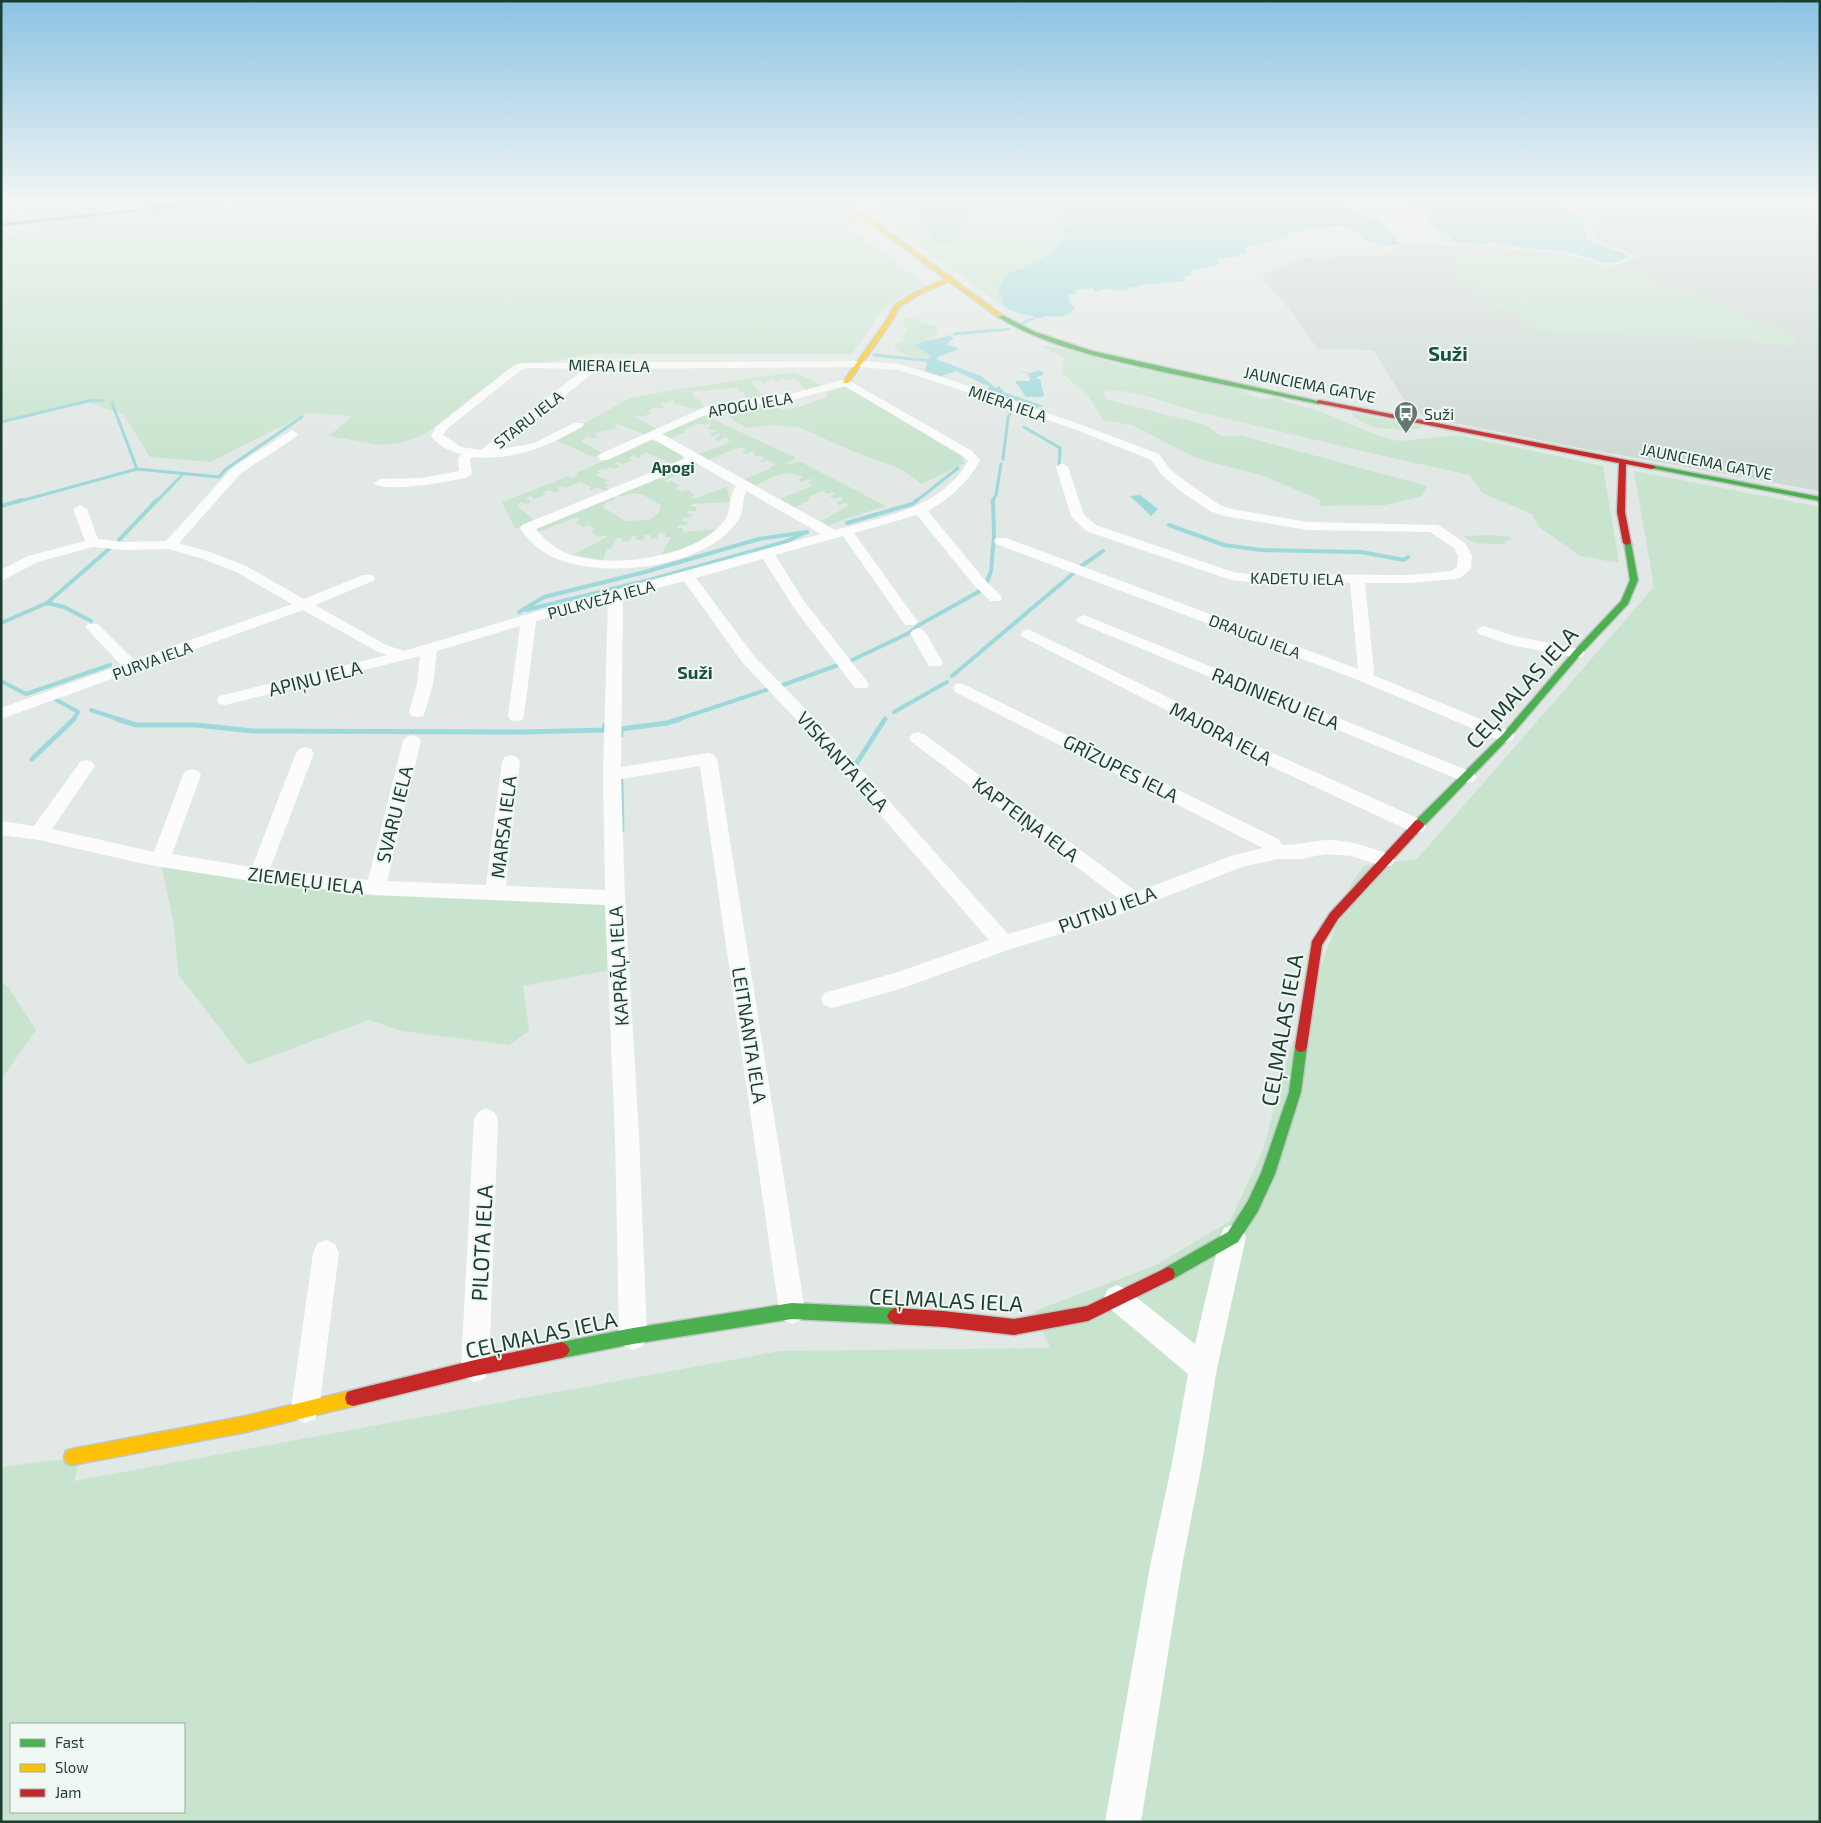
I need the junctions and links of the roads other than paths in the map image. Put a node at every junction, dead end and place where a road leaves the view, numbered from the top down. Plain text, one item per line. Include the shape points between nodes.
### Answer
1 (938, 284) edge
2 (956, 284) edge
3 (859, 364) junction
4 (595, 366) junction
5 (846, 382) junction
6 (578, 425) dead end
7 (292, 434) dead end
8 (653, 434) junction
9 (468, 454) junction
10 (484, 454) junction
11 (604, 457) dead end
12 (694, 459) junction
13 (1623, 462) junction
14 (1062, 467) dead end
15 (380, 482) dead end
16 (743, 485) junction
17 (1820, 499) edge
18 (80, 509) dead end
19 (920, 510) junction
20 (838, 532) junction
21 (1001, 541) dead end
22 (93, 543) junction
23 (170, 545) junction
24 (1460, 546) joint
25 (767, 553) junction
26 (687, 576) junction
27 (1, 577) edge
28 (368, 578) dead end
29 (1356, 579) junction
30 (613, 596) junction
31 (995, 598) dead end
32 (302, 605) junction
33 (530, 618) junction
34 (1084, 620) dead end
35 (93, 627) dead end
36 (1484, 631) dead end
37 (1028, 634) dead end
38 (429, 650) junction
39 (1577, 653) junction
40 (404, 656) junction
41 (935, 663) dead end
42 (131, 667) junction
43 (1364, 677) junction
44 (861, 684) dead end
45 (961, 688) dead end
46 (225, 700) dead end
47 (417, 712) dead end
48 (1, 714) edge
49 (516, 716) dead end
50 (1506, 736) junction
51 (918, 738) dead end
52 (412, 741) dead end
53 (305, 753) dead end
54 (511, 760) dead end
55 (86, 766) dead end
56 (612, 774) junction
57 (192, 775) dead end
58 (1468, 777) junction
59 (1417, 826) junction
60 (1, 828) edge
61 (39, 834) junction
62 (1278, 852) junction
63 (160, 860) junction
64 (1385, 860) junction
65 (258, 875) junction
66 (376, 888) junction
67 (494, 893) junction
68 (615, 898) junction
69 (1134, 900) junction
70 (1004, 943) junction
71 (832, 999) dead end
72 (486, 1119) dead end
73 (1233, 1237) junction
74 (326, 1253) dead end
75 (1117, 1298) junction
76 (792, 1311) junction
77 (633, 1336) junction
78 (475, 1368) junction
79 (1203, 1368) junction
80 (305, 1409) junction
81 (72, 1458) dead end
82 (1123, 1822) edge

1 - 3 street via 897,306
2 - 13 street, JAUNCIEMA GATVE via 1018,328 1096,354 1237,386
3 - 4 street, MIERA IELA
3 - 5 street
3 - 24 street, MIERA IELA via 899,367 947,382 1155,457 1166,472 1188,490 1229,513 1307,526 1433,528
4 - 9 street, MIERA IELA via 525,365 517,368 442,427 437,436 443,444
4 - 10 street, STARU IELA
5 - 8 street, APOGU IELA via 795,396 714,406
5 - 19 street, PULKVEŽA IELA via 974,460 954,487
6 - 10 street via 532,447
7 - 23 street via 237,470
8 - 11 street, APOGU IELA
8 - 12 street
9 - 10 street
9 - 15 street via 464,459 466,474 421,482
12 - 16 street
12 - 16 street via 527,528 533,538 547,549 572,559 623,564 663,558 697,547 719,535 734,517 737,493
13 - 17 street, JAUNCIEMA GATVE
13 - 39 street, CEĻMALAS IELA via 1621,512 1634,583 1626,602
14 - 29 street, KADETU IELA via 1078,516 1091,528 1231,576 1267,580
16 - 20 street
18 - 22 street
19 - 20 street, PULKVEŽA IELA
19 - 31 street via 978,582
20 - 25 street, PULKVEŽA IELA
20 - 41 street via 914,627
21 - 43 street, DRAUGU IELA
22 - 23 street
22 - 27 street via 27,561
23 - 32 street via 241,569
24 - 29 street, KADETU IELA via 1466,556 1464,569 1455,575
25 - 26 street, PULKVEŽA IELA
25 - 44 street via 806,614
26 - 30 street, PULKVEŽA IELA
26 - 70 street, VISKANTA IELA via 748,659 818,732
28 - 32 street, PURVA IELA
29 - 43 street
30 - 33 street, PULKVEŽA IELA
30 - 56 street, KAPRĀĻA IELA via 616,602 616,650
32 - 40 street via 381,648
32 - 42 street, PURVA IELA
33 - 38 street, PULKVEŽA IELA
33 - 49 street
34 - 58 street, RADINIEKU IELA
35 - 42 street
36 - 39 street via 1511,640
37 - 59 street, MAJORA IELA via 1184,712 1220,736
38 - 40 street, PULKVEŽA IELA
38 - 47 street via 425,684
39 - 50 street, CEĻMALAS IELA
40 - 46 street, APIŅU IELA
42 - 48 street, PURVA IELA
43 - 50 street, DRAUGU IELA
45 - 62 street, GRĪZUPES IELA via 1271,844
50 - 58 street, CEĻMALAS IELA
51 - 69 street, KAPTEIŅA IELA
52 - 66 street, SVARU IELA
53 - 65 street
54 - 67 street, MARSA IELA
55 - 61 street
56 - 68 street, KAPRĀĻA IELA
56 - 76 street, LEITNANTA IELA via 708,759
57 - 63 street
58 - 59 street, CEĻMALAS IELA
59 - 64 street, CEĻMALAS IELA
60 - 61 street, ZIEMEĻU IELA
61 - 63 street, ZIEMEĻU IELA
62 - 64 street, PUTNU IELA via 1326,847 1352,849
62 - 69 street, PUTNU IELA via 1238,861
63 - 65 street, ZIEMEĻU IELA
64 - 73 street, CEĻMALAS IELA via 1334,916 1316,944 1295,1092 1268,1174
65 - 66 street, ZIEMEĻU IELA
66 - 67 street, ZIEMEĻU IELA
67 - 68 street, ZIEMEĻU IELA
68 - 77 street, KAPRĀĻA IELA
69 - 70 street, PUTNU IELA via 1099,915
70 - 71 street, PUTNU IELA via 900,980
72 - 78 street, PILOTA IELA
73 - 75 street, CEĻMALAS IELA
73 - 79 street
74 - 80 street
75 - 76 street, CEĻMALAS IELA via 1088,1313 1014,1326
75 - 79 street
76 - 77 street, CEĻMALAS IELA
77 - 78 street, CEĻMALAS IELA
78 - 80 street, CEĻMALAS IELA
79 - 82 street
80 - 81 street, CEĻMALAS IELA via 246,1424

